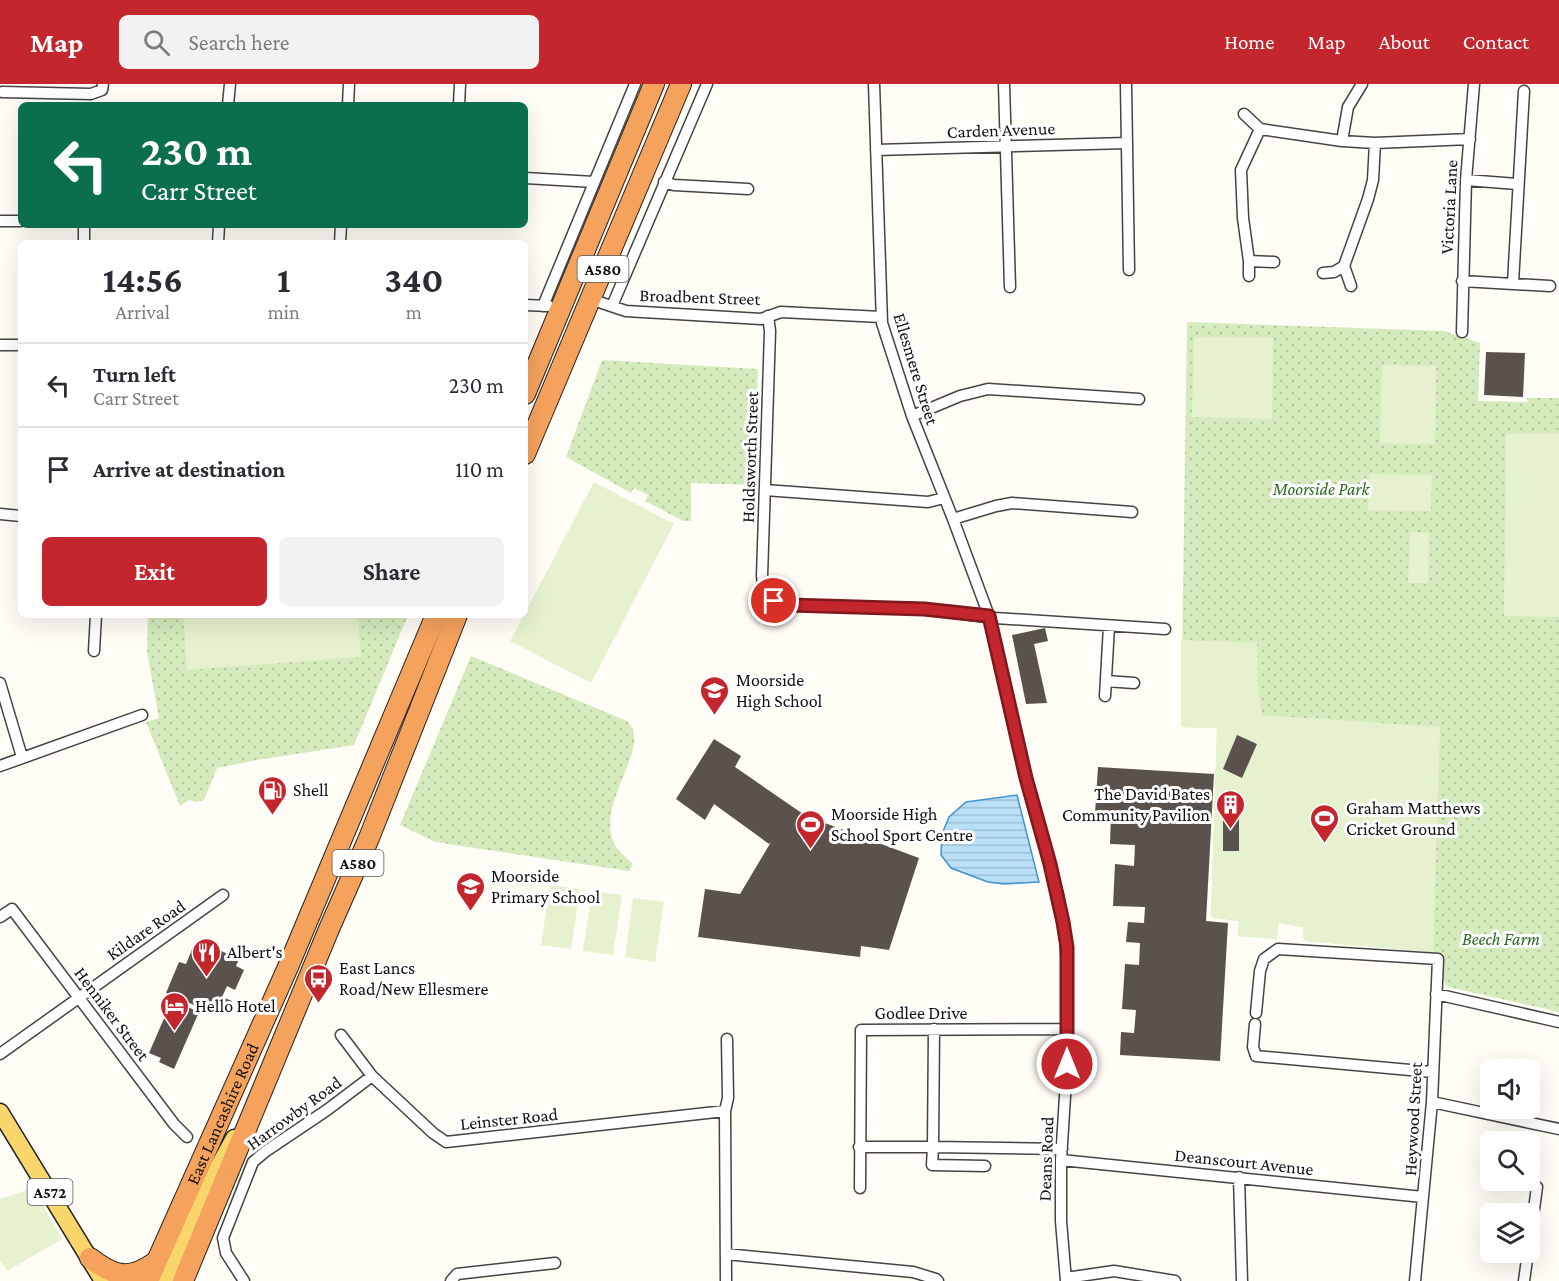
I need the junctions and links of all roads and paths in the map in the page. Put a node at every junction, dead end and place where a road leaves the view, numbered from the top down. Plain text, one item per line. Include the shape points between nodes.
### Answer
1 (103, 84) edge
2 (230, 84) edge
3 (349, 84) edge
4 (460, 84) edge
5 (635, 84) edge
6 (654, 84) edge
7 (681, 84) edge
8 (706, 84) edge
9 (874, 84) edge
10 (1005, 84) edge
11 (1126, 84) edge
12 (1362, 84) edge
13 (1474, 84) edge
14 (2, 92) dead end
15 (1524, 92) dead end
16 (228, 102) edge
17 (348, 102) edge
18 (459, 102) edge
19 (1244, 114) dead end
20 (1260, 129) junction
21 (1470, 139) junction
22 (1342, 141) junction
23 (1127, 143) junction
24 (1375, 143) junction
25 (1006, 147) junction
26 (876, 150) junction
27 (528, 178) edge
28 (1466, 180) junction
29 (594, 182) junction
30 (664, 182) junction
31 (1517, 184) junction
32 (748, 189) dead end
33 (0, 221) edge
34 (18, 221) edge
35 (1249, 261) junction
36 (1274, 262) dead end
37 (1344, 266) junction
38 (1128, 270) dead end
39 (1323, 273) dead end
40 (1249, 276) dead end
41 (1462, 281) junction
42 (1513, 283) junction
43 (1351, 286) dead end
44 (1550, 286) dead end
45 (1010, 287) dead end
46 (590, 299) junction
47 (528, 305) edge
48 (612, 306) junction
49 (551, 307) junction
50 (768, 316) junction
51 (881, 317) junction
52 (1462, 332) dead end
53 (0, 345) edge
54 (17, 345) dead end
55 (528, 384) edge
56 (1139, 399) dead end
57 (912, 416) junction
58 (528, 447) edge
59 (765, 490) junction
60 (944, 498) junction
61 (1132, 512) dead end
62 (0, 514) edge
63 (18, 516) edge
64 (953, 519) junction
65 (989, 616) junction
66 (96, 618) edge
67 (435, 618) edge
68 (456, 618) edge
69 (1109, 626) junction
70 (1165, 630) dead end
71 (94, 651) dead end
72 (1106, 681) junction
73 (0, 683) edge
74 (1134, 683) dead end
75 (1105, 696) dead end
76 (142, 715) dead end
77 (22, 757) junction
78 (0, 766) edge
79 (223, 896) dead end
80 (0, 917) edge
81 (1436, 994) junction
82 (79, 998) junction
83 (1559, 1022) edge
84 (934, 1029) junction
85 (1067, 1029) junction
86 (340, 1035) dead end
87 (727, 1039) dead end
88 (0, 1054) edge
89 (1432, 1072) junction
90 (372, 1076) junction
91 (1432, 1102) junction
92 (253, 1109) junction
93 (725, 1111) junction
94 (0, 1112) edge
95 (1559, 1130) edge
96 (187, 1137) dead end
97 (859, 1147) junction
98 (933, 1147) junction
99 (972, 1148) junction
100 (1061, 1154) junction
101 (971, 1166) junction
102 (985, 1166) dead end
103 (1239, 1177) junction
104 (860, 1188) dead end
105 (1423, 1197) junction
106 (726, 1254) junction
107 (90, 1258) junction
108 (555, 1263) dead end
109 (1526, 1263) edge
110 (151, 1272) edge
111 (1066, 1279) edge
112 (104, 1281) edge
113 (165, 1281) edge
114 (183, 1281) edge
115 (243, 1281) edge
116 (451, 1281) edge
117 (726, 1281) edge
118 (938, 1281) edge
119 (1175, 1281) edge
120 (1242, 1281) edge
121 (1415, 1281) edge
122 (1524, 1281) edge

1 - 14 street via 102,90 91,94
2 - 16 street
3 - 17 street
4 - 18 street
5 - 29 street
6 - 49 highway, A580
7 - 46 highway, A580
8 - 30 street
9 - 26 street, Ellesmere Street
10 - 25 street
11 - 23 street
12 - 22 street via 1348,107
13 - 21 street, Victoria Lane
15 - 31 street
19 - 20 street
20 - 22 street
20 - 35 street via 1241,170
21 - 24 street
21 - 28 street, Victoria Lane
22 - 24 street
23 - 25 street, Carden Avenue
23 - 38 street
24 - 37 street via 1373,180
25 - 26 street, Carden Avenue
25 - 45 street
26 - 51 street, Ellesmere Street
27 - 29 street
28 - 31 street
28 - 41 street, Victoria Lane
29 - 49 street
30 - 32 street
30 - 48 street
31 - 42 street
33 - 34 street
35 - 36 street
35 - 40 street
37 - 39 street
37 - 43 street
41 - 42 street
41 - 52 street, Victoria Lane
42 - 44 street
46 - 48 street, Broadbent Street
46 - 58 highway, A580
47 - 49 street
48 - 50 street, Broadbent Street via 761,319
49 - 55 highway, A580
50 - 51 street, Broadbent Street via 781,312
50 - 59 street, Holdsworth Street
51 - 57 street, Ellesmere Street
53 - 54 street
56 - 57 street via 988,390 960,396
57 - 60 street, Ellesmere Street
59 - 60 street via 928,502
59 - 65 street, Holdsworth Street via 762,583 769,598 789,605 924,609
60 - 64 street, Ellesmere Street
61 - 64 street via 1012,503
62 - 63 street
64 - 65 street, Ellesmere Street
65 - 69 street
65 - 85 street, Deans Road via 1058,895 1067,947
66 - 71 street
67 - 110 highway, East Lancashire Road / A580 via 288,967
68 - 92 highway, East Lancashire Road / A580 via 369,838
69 - 70 street
69 - 72 street
72 - 74 street
72 - 75 street
73 - 77 street
76 - 77 street
77 - 78 street
79 - 82 street, Kildare Road
80 - 82 street, Henniker Street via 12,909
81 - 83 street
81 - 89 street, Heywood Street
81 - 89 street, Heywood Street via 1438,959 1278,949 1262,965 1253,1047 1256,1056
82 - 88 street, Kildare Road
82 - 96 street, Henniker Street
84 - 85 street, Godlee Drive
84 - 97 street, Godlee Drive via 861,1030
84 - 98 street
85 - 100 street, Deans Road
86 - 90 street, Leinster Road
87 - 93 street
89 - 91 street, Heywood Street
90 - 93 street, Leinster Road via 446,1142
90 - 115 street, Harrowby Road via 253,1162 223,1238 226,1253
91 - 95 street
91 - 105 street, Heywood Street
92 - 113 main road via 206,1189
92 - 114 highway, East Lancashire Road / A580
93 - 106 street
94 - 107 main road, A572
97 - 98 street, Deanscourt Avenue
97 - 104 street, Godlee Drive
98 - 99 street, Deanscourt Avenue
98 - 101 street via 932,1165
99 - 100 street, Deanscourt Avenue
99 - 101 street
100 - 103 street, Deanscourt Avenue
100 - 111 street, Deans Road
101 - 102 street
103 - 105 street, Deanscourt Avenue
103 - 120 street
105 - 121 street, Heywood Street
106 - 117 street
106 - 118 street via 913,1272
107 - 110 highway via 123,1276
107 - 112 main road, A572
108 - 116 street via 457,1274
109 - 122 street
111 - 119 street via 1114,1271

